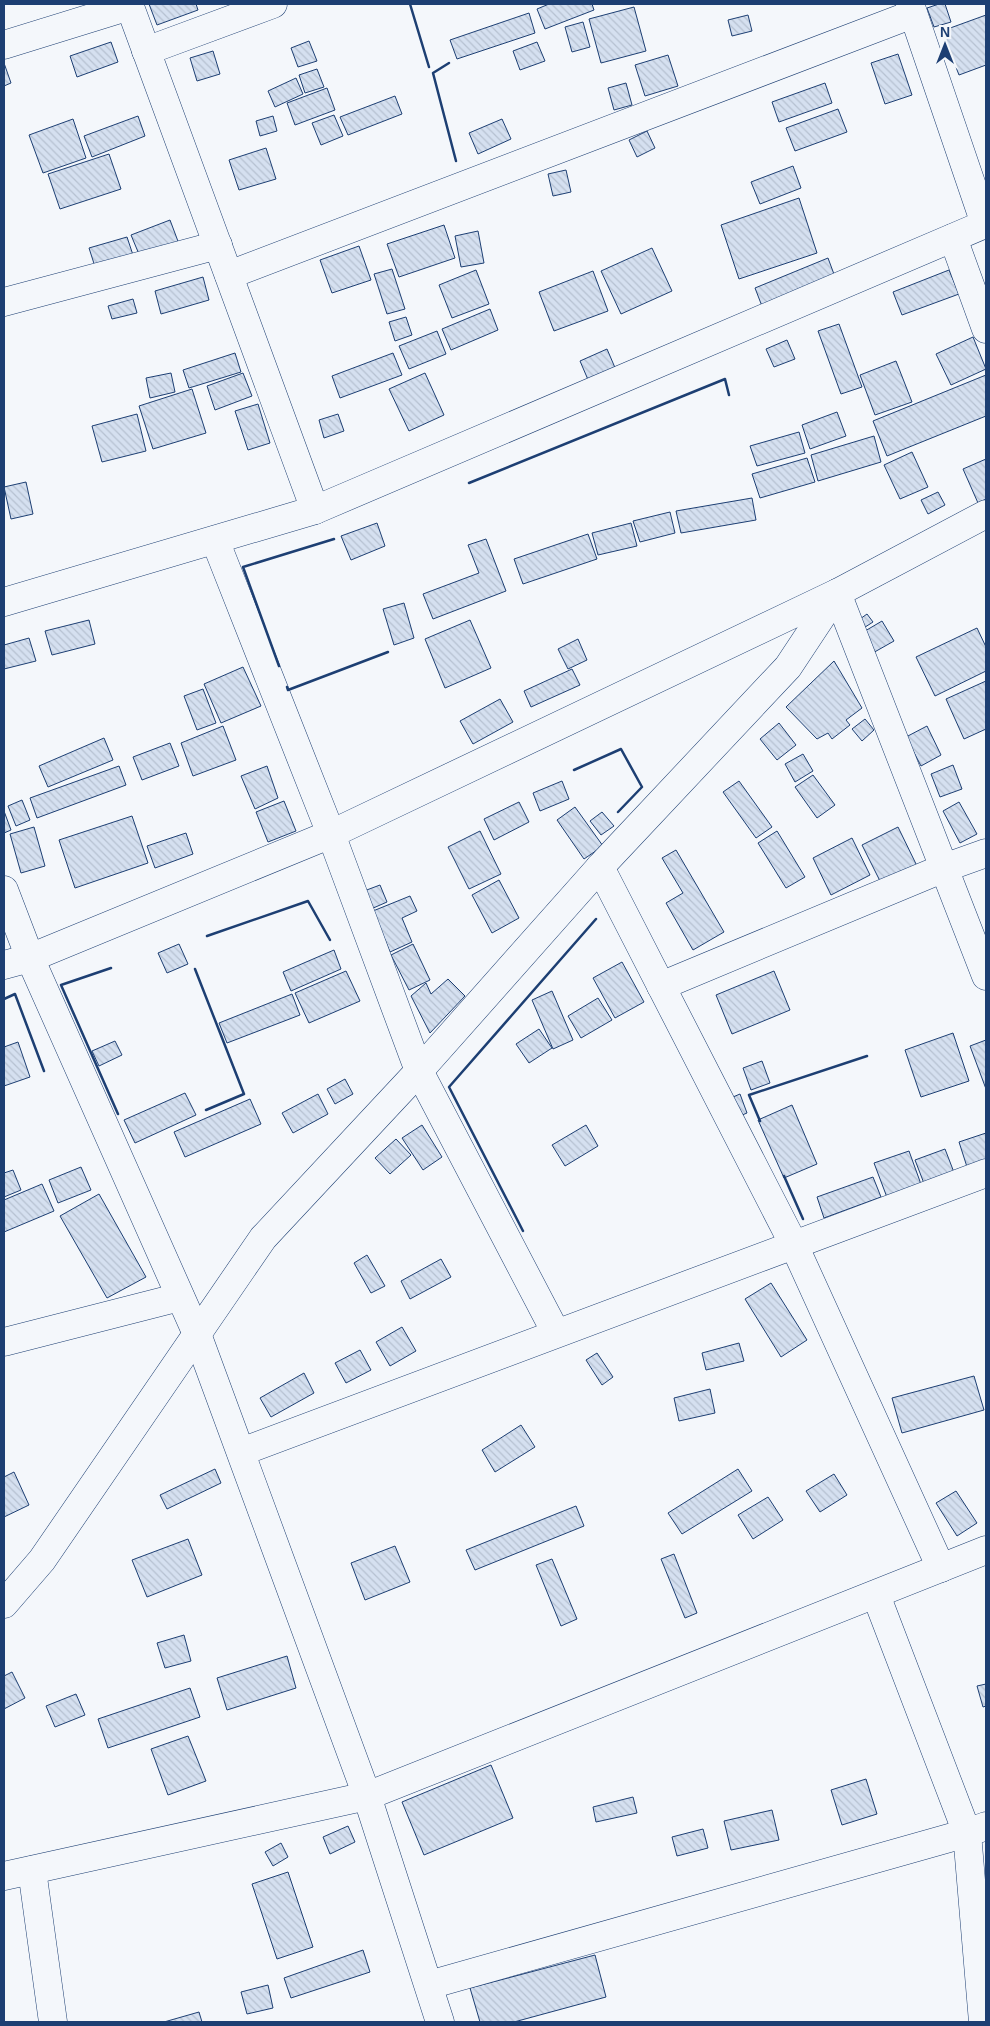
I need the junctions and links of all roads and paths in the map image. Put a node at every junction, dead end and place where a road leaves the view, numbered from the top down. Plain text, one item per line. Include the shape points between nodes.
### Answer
1 (273, 4) edge
2 (130, 5) edge
3 (911, 9) edge
4 (4, 45) edge
5 (146, 51) junction
6 (953, 238) junction
7 (218, 245) junction
8 (229, 275) junction
9 (4, 302) edge
10 (986, 329) edge
11 (315, 510) junction
12 (986, 514) edge
13 (215, 540) junction
14 (837, 593) junction
15 (4, 602) edge
16 (331, 834) junction
17 (986, 853) edge
18 (600, 867) junction
19 (944, 868) junction
20 (4, 890) edge
21 (30, 958) junction
22 (4, 965) edge
23 (986, 976) edge
24 (661, 986) junction
25 (419, 1071) junction
26 (986, 1173) edge
27 (794, 1245) junction
28 (180, 1298) junction
29 (556, 1333) junction
30 (198, 1334) junction
31 (4, 1342) edge
32 (241, 1452) junction
33 (986, 1550) edge
34 (941, 1568) junction
35 (876, 1596) junction
36 (4, 1604) edge
37 (367, 1796) junction
38 (977, 1830) edge
39 (32, 1870) junction
40 (4, 1876) edge
41 (428, 1985) junction
42 (53, 2022) edge
43 (440, 2022) edge
44 (983, 2022) edge

1 - 5 street
2 - 4 street
2 - 5 street
3 - 6 street via 985,224
3 - 8 street
5 - 7 street
6 - 10 street
6 - 11 street
7 - 8 street
7 - 9 street
8 - 11 street
11 - 13 street
12 - 14 street
13 - 15 street
13 - 16 street
14 - 16 street
14 - 18 street via 788,667
14 - 19 street
16 - 21 street
16 - 25 street
17 - 19 street
18 - 24 street
18 - 25 street
19 - 23 street
19 - 24 street
20 - 21 street
21 - 22 street
21 - 28 street
24 - 27 street
25 - 29 street
25 - 30 street via 263,1238
26 - 27 street
27 - 29 street
27 - 34 street
28 - 30 street
28 - 31 street
29 - 32 street
30 - 32 street
30 - 36 street via 42,1560
32 - 37 street
33 - 34 street
34 - 35 street
35 - 37 street
35 - 38 street
37 - 39 street
37 - 41 street
38 - 41 street
38 - 44 street
39 - 40 street
39 - 42 street
41 - 43 street

